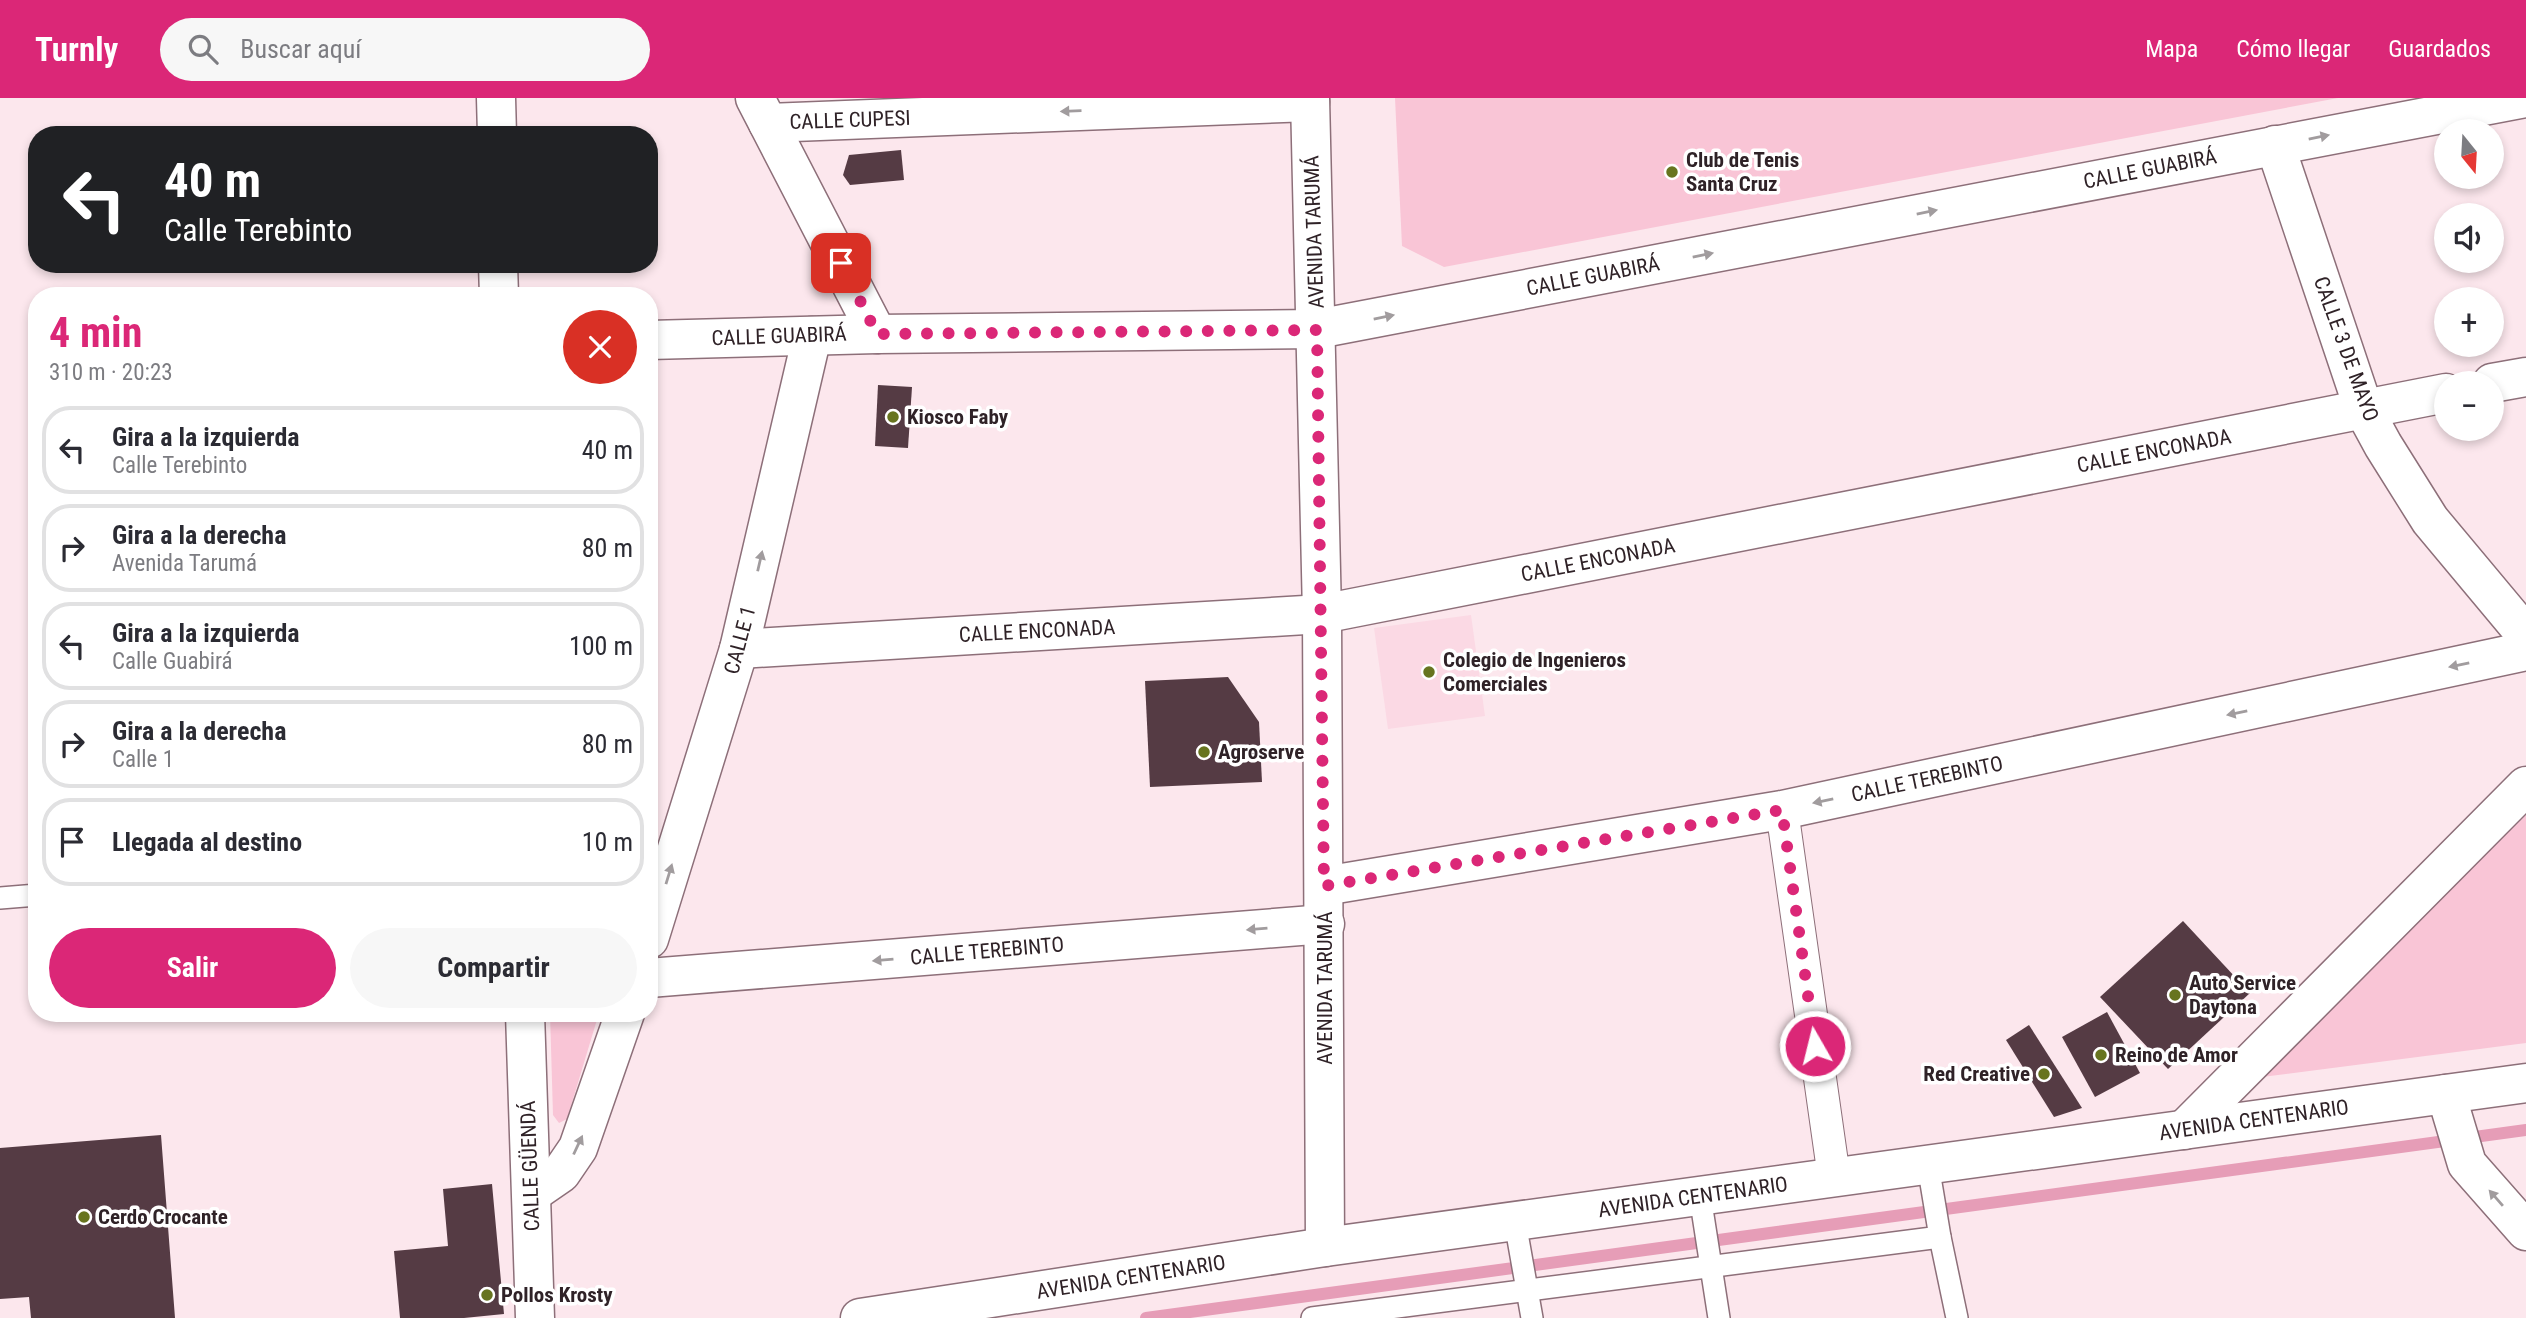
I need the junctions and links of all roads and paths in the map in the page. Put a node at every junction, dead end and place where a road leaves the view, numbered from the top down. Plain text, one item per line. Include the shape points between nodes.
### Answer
1 (496, 98) edge
2 (2525, 98) edge
3 (1310, 100) edge
4 (761, 110) edge
5 (497, 126) edge
6 (2275, 145) junction
7 (1317, 330) junction
8 (877, 334) junction
9 (812, 336) junction
10 (658, 340) edge
11 (2526, 377) edge
12 (2504, 381) edge
13 (2434, 395) edge
14 (2364, 410) junction
15 (1322, 614) junction
16 (2526, 635) edge
17 (739, 649) junction
18 (2526, 651) edge
19 (2526, 786) edge
20 (1782, 810) junction
21 (1324, 886) junction
22 (28, 896) edge
23 (0, 898) edge
24 (658, 910) edge
25 (1325, 924) junction
26 (658, 977) edge
27 (525, 1022) edge
28 (622, 1022) edge
29 (2526, 1083) edge
30 (2446, 1094) junction
31 (2184, 1130) junction
32 (1834, 1177) junction
33 (1930, 1179) junction
34 (532, 1193) junction
35 (1702, 1212) junction
36 (1939, 1228) junction
37 (2526, 1231) edge
38 (1518, 1235) junction
39 (1325, 1247) junction
40 (1710, 1258) junction
41 (1527, 1282) junction
42 (535, 1318) edge
43 (860, 1318) edge
44 (1312, 1318) edge
45 (1532, 1318) edge
46 (1719, 1318) edge
47 (1957, 1318) edge

1 - 5 street
6 -> 2 street, CALLE GUABIRÁ
3 -> 4 street, CALLE CUPESI
3 - 7 street, AVENIDA TARUMÁ
4 - 8 street
7 -> 6 street, CALLE GUABIRÁ
6 - 14 street, CALLE 3 DE MAYO
7 - 8 street, CALLE GUABIRÁ
7 - 15 street, AVENIDA TARUMÁ
8 - 9 street, CALLE GUABIRÁ
9 - 10 street, CALLE GUABIRÁ
17 -> 9 street, CALLE 1
11 - 12 street
13 - 14 street, CALLE ENCONADA
14 - 15 street, CALLE ENCONADA
14 - 16 street, CALLE 3 DE MAYO via 2430,520
15 - 17 street, CALLE ENCONADA
15 - 21 street, AVENIDA TARUMÁ
24 -> 17 street, CALLE 1
18 -> 20 street, CALLE TEREBINTO
19 - 31 street
20 - 21 street, CALLE TEREBINTO
20 - 32 street
21 - 25 street, AVENIDA TARUMÁ
22 - 23 lane
25 -> 26 street, CALLE TEREBINTO
25 - 39 street, AVENIDA TARUMÁ
27 - 34 street, CALLE GÜENDÁ
34 -> 28 street via 561,1172 578,1148
29 - 30 street, AVENIDA CENTENARIO
30 - 31 street, AVENIDA CENTENARIO
37 -> 30 street via 2461,1147
31 - 33 street, AVENIDA CENTENARIO
32 - 33 street, AVENIDA CENTENARIO
32 - 35 street, AVENIDA CENTENARIO
33 - 36 lane
34 - 42 street, CALLE GÜENDÁ
35 - 38 street, AVENIDA CENTENARIO
35 - 40 lane
36 - 40 lane
36 - 47 lane
38 - 39 street, AVENIDA CENTENARIO
38 - 41 lane
39 - 43 street, AVENIDA CENTENARIO
40 - 41 lane
40 - 46 lane
41 - 44 lane
41 - 45 lane

